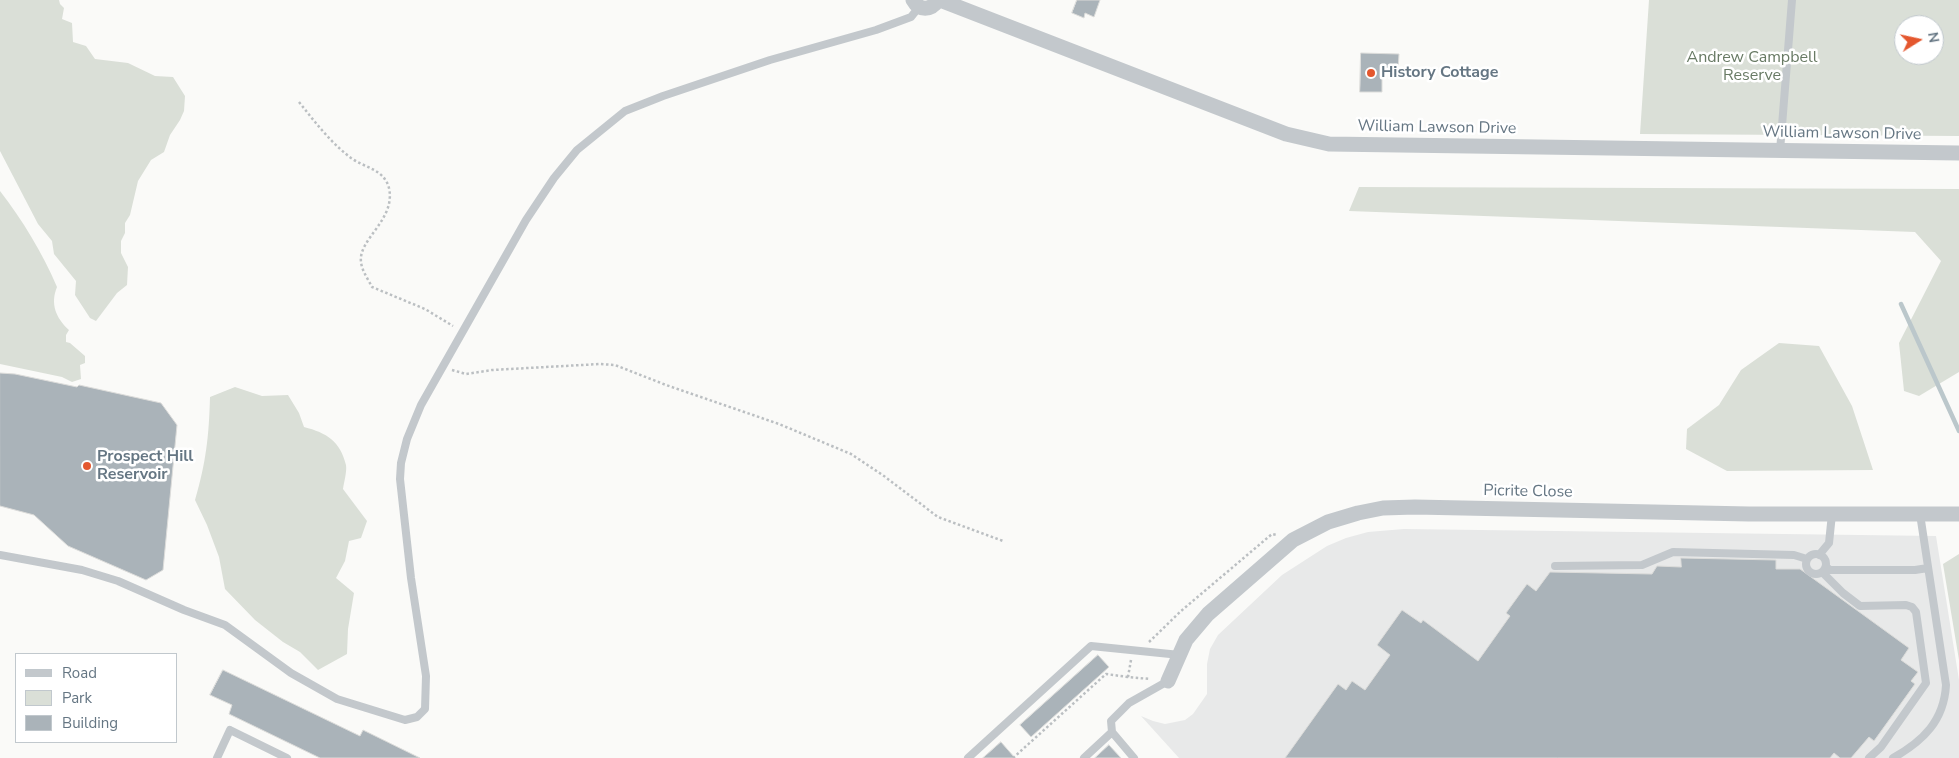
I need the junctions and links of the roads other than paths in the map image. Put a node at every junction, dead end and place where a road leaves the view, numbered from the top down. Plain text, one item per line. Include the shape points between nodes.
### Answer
1 (939, 0) edge
2 (1792, 0) edge
3 (916, 4) edge
4 (1780, 151) junction
5 (1959, 153) edge
6 (1832, 514) junction
7 (1920, 514) junction
8 (1959, 514) edge
9 (0, 555) edge
10 (1819, 555) junction
11 (1808, 559) junction
12 (1555, 566) dead end
13 (1928, 568) junction
14 (1824, 570) junction
15 (1180, 655) junction
16 (1168, 681) joint
17 (1112, 732) junction
18 (217, 758) edge
19 (287, 758) edge
20 (968, 758) edge
21 (1084, 758) edge
22 (1134, 758) edge
23 (1869, 758) edge
24 (1893, 758) edge

1 - 3 street, William Lawson Drive via 928,8
1 - 4 street, William Lawson Drive via 1286,134 1329,144
2 - 4 lane
3 - 9 lane via 911,17 876,30 770,60 625,111 577,150 554,178 526,220 421,405 407,438 401,463 401,487 426,676 425,710 417,718 405,720 337,699 291,673 225,625 118,581 82,570
4 - 5 street, William Lawson Drive
6 - 7 street, Picrite Close
6 - 10 lane via 1829,542
6 - 15 street, Picrite Close via 1415,507 1358,512 1328,522 1293,540 1208,614 1186,640
7 - 8 street, Picrite Close
7 - 13 lane
10 - 11 lane
10 - 14 lane via 1824,559
11 - 12 lane via 1794,555 1673,552 1642,565
11 - 14 lane via 1806,566 1809,571 1814,574
13 - 14 lane
13 - 24 lane via 1946,685 1945,699 1928,732
14 - 23 lane via 1843,593 1860,606 1906,605 1916,612 1926,682 1881,747
15 - 16 street, Picrite Close
15 - 20 lane via 1091,646
16 - 17 lane via 1129,703 1111,721
17 - 21 lane
17 - 22 lane
18 - 19 lane via 230,730

